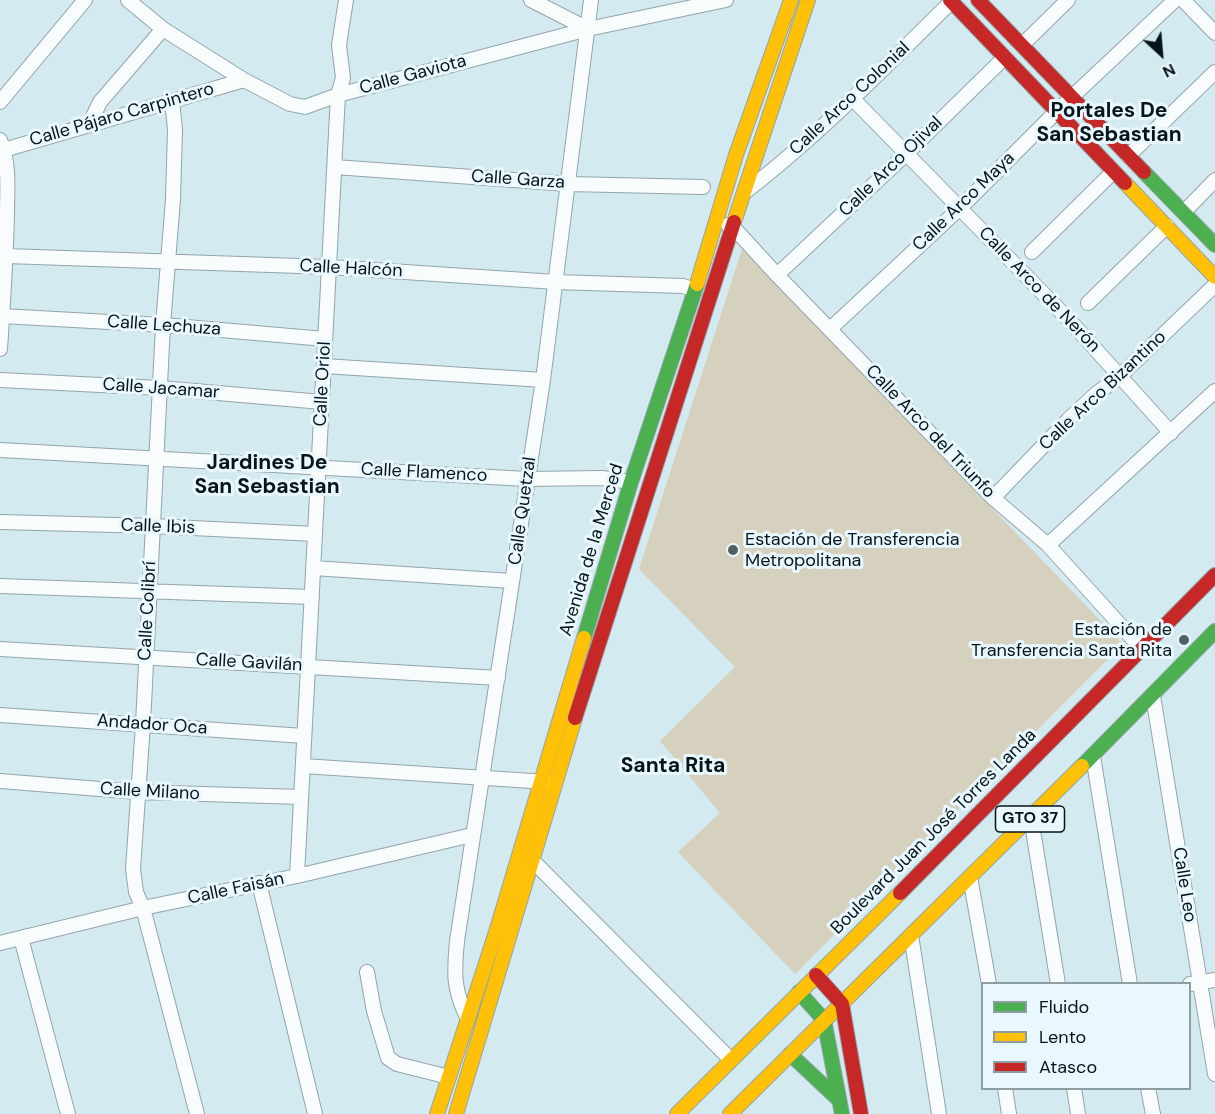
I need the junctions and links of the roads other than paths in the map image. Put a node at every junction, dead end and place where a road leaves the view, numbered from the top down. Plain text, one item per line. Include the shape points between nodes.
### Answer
1 (85, 0) edge
2 (128, 0) edge
3 (346, 0) edge
4 (591, 0) edge
5 (726, 0) edge
6 (791, 0) edge
7 (808, 0) edge
8 (978, 0) edge
9 (1068, 0) edge
10 (1175, 0) edge
11 (1184, 0) edge
12 (950, 1) edge
13 (538, 2) edge
14 (163, 29) junction
15 (588, 29) junction
16 (1215, 33) edge
17 (1022, 45) junction
18 (1004, 58) junction
19 (1215, 72) edge
20 (243, 80) junction
21 (338, 95) junction
22 (1072, 98) junction
23 (853, 99) junction
24 (172, 101) junction
25 (0, 102) edge
26 (1056, 112) junction
27 (89, 125) junction
28 (1, 147) edge
29 (906, 154) junction
30 (1128, 156) junction
31 (335, 167) junction
32 (1113, 172) junction
33 (1215, 180) edge
34 (568, 184) junction
35 (703, 188) dead end
36 (745, 192) junction
37 (960, 208) junction
38 (1184, 212) junction
39 (715, 222) junction
40 (1167, 226) junction
41 (733, 227) junction
42 (1215, 245) edge
43 (1032, 252) dead end
44 (6, 256) junction
45 (167, 260) junction
46 (329, 267) junction
47 (777, 274) junction
48 (1215, 277) edge
49 (556, 282) junction
50 (1215, 285) edge
51 (695, 290) junction
52 (1088, 303) dead end
53 (2, 316) junction
54 (163, 325) junction
55 (830, 329) junction
56 (325, 339) junction
57 (0, 349) edge
58 (324, 366) junction
59 (1119, 377) junction
60 (0, 380) edge
61 (543, 380) junction
62 (160, 388) junction
63 (1215, 391) edge
64 (322, 402) junction
65 (1171, 433) junction
66 (0, 450) edge
67 (156, 457) junction
68 (318, 466) junction
69 (527, 479) junction
70 (631, 482) junction
71 (993, 498) junction
72 (0, 522) edge
73 (152, 526) junction
74 (315, 534) junction
75 (1048, 545) junction
76 (313, 568) junction
77 (1215, 575) edge
78 (512, 581) junction
79 (0, 586) edge
80 (149, 592) junction
81 (312, 597) junction
82 (1215, 635) edge
83 (1141, 648) junction
84 (0, 649) edge
85 (146, 657) junction
86 (308, 666) junction
87 (498, 678) junction
88 (1153, 696) junction
89 (0, 715) edge
90 (143, 724) junction
91 (304, 736) junction
92 (1093, 756) junction
93 (303, 766) junction
94 (483, 777) junction
95 (0, 781) edge
96 (540, 781) junction
97 (555, 783) junction
98 (137, 792) junction
99 (301, 797) junction
100 (1031, 818) junction
101 (472, 835) junction
102 (533, 861) junction
103 (297, 876) junction
104 (970, 877) junction
105 (259, 883) junction
106 (143, 908) junction
107 (911, 935) junction
108 (21, 938) junction
109 (0, 943) edge
110 (367, 972) dead end
111 (816, 975) junction
112 (1215, 980) edge
113 (989, 982) edge
114 (1058, 982) edge
115 (1130, 982) edge
116 (1195, 983) edge
117 (799, 992) junction
118 (842, 1004) junction
119 (468, 1020) junction
120 (825, 1020) junction
121 (790, 1054) junction
122 (731, 1060) junction
123 (1215, 1074) edge
124 (449, 1077) junction
125 (1005, 1090) edge
126 (1074, 1090) edge
127 (1148, 1090) edge
128 (841, 1107) edge
129 (68, 1114) edge
130 (197, 1114) edge
131 (315, 1114) edge
132 (437, 1114) edge
133 (456, 1114) edge
134 (677, 1114) edge
135 (730, 1114) edge
136 (861, 1114) edge
137 (939, 1114) edge
138 (1009, 1114) edge
139 (1078, 1114) edge
140 (1153, 1114) edge

1 - 25 street
2 - 14 street, Calle Gaviota
3 - 21 street, Calle Oriol via 339,45 343,78
4 - 15 street, Calle Quetzal
5 - 15 street, Calle Gaviota
6 - 39 street, Avenida de la Merced
7 - 36 street, Avenida de la Merced
8 - 17 street
9 - 17 street
10 - 22 street, Calle Arco Maya
11 - 16 street
12 - 18 street
12 - 23 street, Calle Arco Colonial
13 - 15 street
14 - 20 street, Calle Gaviota
14 - 27 street via 100,102
15 - 21 street, Calle Gaviota
15 - 34 street, Calle Quetzal
17 - 22 street
18 - 26 street
18 - 29 street, Calle Arco Ojival
19 - 30 street
20 - 21 street, Calle Gaviota via 298,106
20 - 24 street, Calle Pájaro Carpintero
21 - 31 street, Calle Oriol
22 - 26 street, Calle Arco Maya
22 - 30 street
23 - 29 street, Calle Arco de Nerón
23 - 36 street, Calle Arco Colonial
24 - 27 street, Calle Pájaro Carpintero
24 - 45 street, Calle Colibrí via 173,199
26 - 32 street
26 - 37 street, Calle Arco Maya
27 - 28 street, Calle Pájaro Carpintero
28 - 44 street via 8,184
29 - 37 street, Calle Arco de Nerón
29 - 47 street, Calle Arco Ojival
30 - 38 street
31 - 34 street, Calle Garza
31 - 46 street, Calle Oriol
32 - 40 street
32 - 43 street
33 - 38 street
34 - 35 street, Calle Garza
34 - 49 street, Calle Quetzal
36 - 41 street, Avenida de la Merced
37 - 55 street, Calle Arco Maya
37 - 59 street, Calle Arco de Nerón
38 - 42 street
39 - 41 street
39 - 51 street, Avenida de la Merced
40 - 48 street
40 - 52 street
41 - 47 street, Calle Arco del Triunfo
41 - 97 street, Avenida de la Merced
44 - 45 street, Calle Halcón
44 - 53 street
45 - 46 street, Calle Halcón
45 - 54 street, Calle Colibrí
46 - 49 street, Calle Halcón
46 - 56 street, Calle Oriol
47 - 55 street, Calle Arco del Triunfo
49 - 51 street, Calle Halcón via 682,286
49 - 61 street, Calle Quetzal
50 - 59 street, Calle Arco Bizantino
51 - 70 street, Avenida de la Merced
53 - 54 street, Calle Lechuza
53 - 57 street
54 - 56 street, Calle Lechuza
54 - 62 street, Calle Colibrí
55 - 71 street, Calle Arco del Triunfo
56 - 58 street, Calle Oriol
58 - 61 street
58 - 64 street, Calle Oriol
59 - 65 street, Calle Arco de Nerón
59 - 71 street, Calle Arco Bizantino via 1068,420
60 - 62 street, Calle Jacamar
61 - 69 street, Calle Quetzal
62 - 64 street, Calle Jacamar
62 - 67 street, Calle Colibrí
63 - 65 street
64 - 68 street, Calle Oriol
65 - 75 street
66 - 67 street, Calle Flamenco
67 - 68 street, Calle Flamenco
67 - 73 street, Calle Colibrí
68 - 69 street, Calle Flamenco
68 - 74 street, Calle Oriol
69 - 70 street, Calle Flamenco via 602,478
69 - 78 street, Calle Quetzal
70 - 96 street, Avenida de la Merced
71 - 75 street, Calle Arco del Triunfo
72 - 73 street, Calle Ibis
73 - 74 street, Calle Ibis
73 - 80 street, Calle Colibrí
74 - 76 street, Calle Oriol
75 - 83 street, Calle Arco del Triunfo
76 - 78 street
76 - 81 street, Calle Oriol
77 - 83 street, Boulevard Juan José Torres Landa / GTO 37
78 - 87 street, Calle Quetzal
79 - 80 street
80 - 81 street
80 - 85 street, Calle Colibrí
81 - 86 street, Calle Oriol
82 - 88 street, GTO 37
83 - 111 street, Boulevard Juan José Torres Landa / GTO 37
84 - 85 street, Calle Gavilán
85 - 86 street, Calle Gavilán
85 - 90 street, Calle Colibrí
86 - 87 street, Calle Gavilán
86 - 91 street, Calle Oriol
87 - 94 street, Calle Quetzal
88 - 92 street, GTO 37
88 - 116 street, Calle Leo
89 - 90 street, Andador Oca
90 - 91 street, Andador Oca
90 - 98 street, Calle Colibrí
91 - 93 street, Calle Oriol
92 - 100 street, GTO 37
92 - 115 street
93 - 94 street
93 - 99 street, Calle Oriol
94 - 96 street
94 - 101 street, Calle Quetzal
95 - 98 street, Calle Milano
96 - 97 street
96 - 119 street, Avenida de la Merced
97 - 102 street, Avenida de la Merced
98 - 99 street, Calle Milano
98 - 106 street, Calle Colibrí via 133,869
99 - 103 street, Calle Oriol
100 - 104 street, GTO 37
100 - 114 street
101 - 103 street, Calle Faisán
101 - 119 street, Calle Quetzal via 454,978
102 - 122 street
102 - 133 street, Avenida de la Merced
103 - 105 street, Calle Faisán
104 - 107 street, GTO 37
104 - 113 street
105 - 106 street, Calle Faisán
105 - 131 street
106 - 108 street, Calle Faisán
106 - 130 street, Calle Colibrí
107 - 118 street, GTO 37
107 - 137 street
108 - 109 street, Calle Faisán
108 - 129 street
110 - 124 street via 388,1058 397,1064
111 - 117 street, Boulevard Juan José Torres Landa / GTO 37
111 - 118 street
112 - 116 street
116 - 123 street, Calle Leo
117 - 120 street
117 - 122 street, Boulevard Juan José Torres Landa / GTO 37
118 - 120 street, GTO 37
118 - 136 street
119 - 124 street, Avenida de la Merced
120 - 121 street, GTO 37
120 - 128 street
121 - 128 street
121 - 135 street, GTO 37
122 - 134 street, Boulevard Juan José Torres Landa / GTO 37
124 - 132 street, Avenida de la Merced
125 - 138 street
126 - 139 street
127 - 140 street

